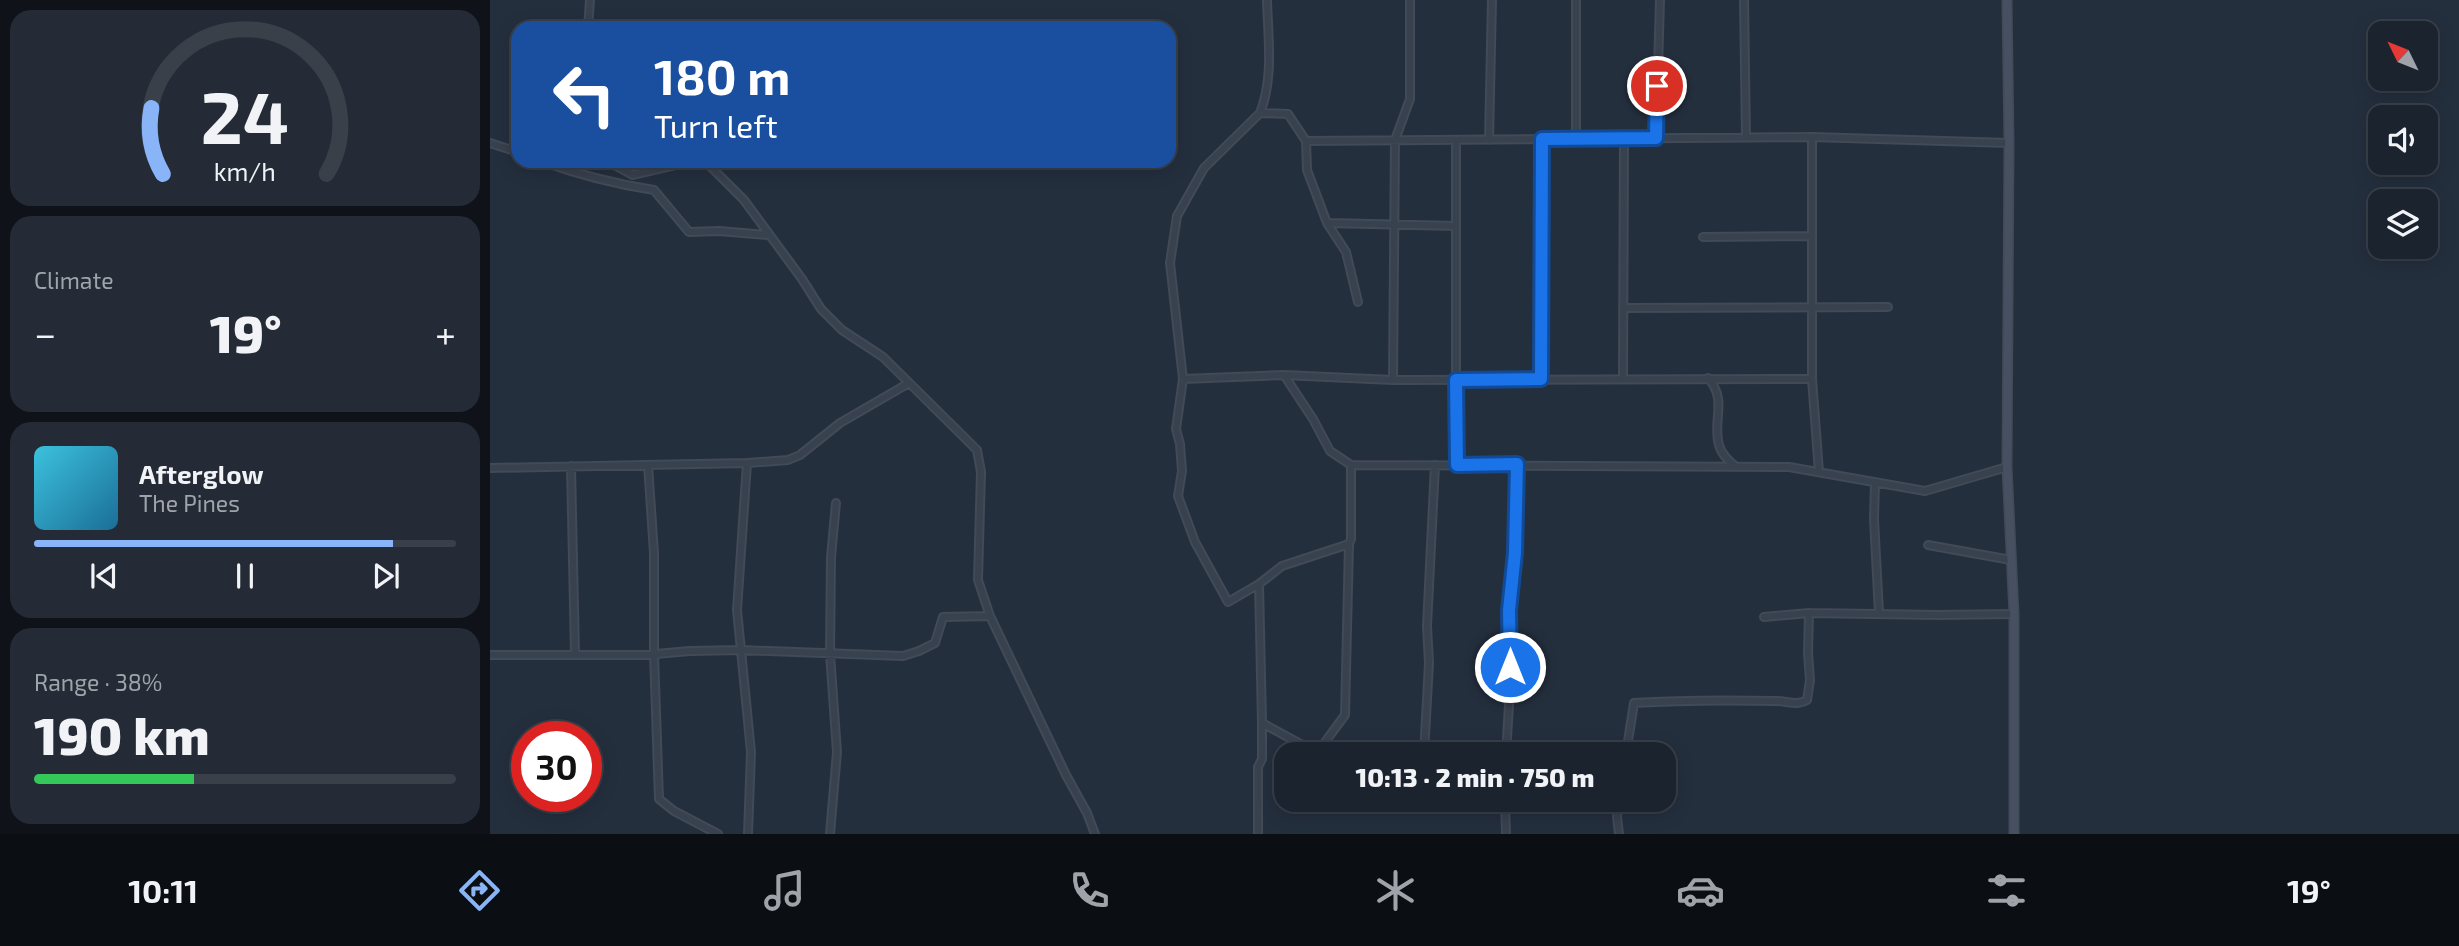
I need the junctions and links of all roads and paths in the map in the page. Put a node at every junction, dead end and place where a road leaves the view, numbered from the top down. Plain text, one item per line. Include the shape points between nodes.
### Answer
1 (590, 0) edge
2 (1267, 0) edge
3 (1410, 0) edge
4 (1492, 0) edge
5 (1576, 0) edge
6 (1660, 0) edge
7 (1744, 0) edge
8 (2007, 0) edge
9 (588, 21) edge
10 (1260, 113) junction
11 (1812, 137) junction
12 (1656, 138) junction
13 (1746, 138) junction
14 (1542, 139) junction
15 (1576, 139) junction
16 (1624, 139) junction
17 (1395, 140) junction
18 (1456, 140) junction
19 (1489, 140) junction
20 (1306, 141) junction
21 (490, 143) edge
22 (2009, 143) junction
23 (511, 150) edge
24 (559, 168) edge
25 (620, 168) edge
26 (664, 168) edge
27 (712, 168) edge
28 (1327, 223) junction
29 (1394, 225) junction
30 (1456, 226) junction
31 (768, 235) junction
32 (1812, 236) junction
33 (1703, 237) dead end
34 (1358, 302) dead end
35 (1812, 307) junction
36 (1888, 307) dead end
37 (1623, 308) junction
38 (1284, 375) junction
39 (1708, 378) junction
40 (1183, 379) junction
41 (1541, 379) junction
42 (1623, 379) junction
43 (1812, 379) junction
44 (1394, 380) junction
45 (1456, 380) junction
46 (909, 383) junction
47 (747, 463) junction
48 (1517, 464) junction
49 (648, 465) junction
50 (1351, 465) junction
51 (1435, 465) junction
52 (1457, 465) junction
53 (571, 466) junction
54 (1736, 467) junction
55 (2007, 467) junction
56 (490, 468) edge
57 (1819, 472) junction
58 (1875, 483) junction
59 (836, 503) dead end
60 (1349, 544) junction
61 (1928, 545) dead end
62 (2011, 560) junction
63 (1259, 584) junction
64 (1879, 612) junction
65 (1809, 613) junction
66 (2014, 614) junction
67 (990, 616) junction
68 (1764, 617) dead end
69 (740, 650) junction
70 (575, 654) junction
71 (654, 654) junction
72 (830, 654) junction
73 (490, 655) edge
74 (1262, 723) junction
75 (1297, 742) edge
76 (1325, 742) edge
77 (1425, 742) edge
78 (1507, 742) edge
79 (1628, 742) edge
80 (1505, 812) edge
81 (1618, 812) edge
82 (718, 834) edge
83 (748, 834) edge
84 (830, 834) edge
85 (1095, 834) edge
86 (1258, 834) edge
87 (1506, 834) edge
88 (1619, 834) edge
89 (2014, 834) edge

1 - 9 street
2 - 10 street via 1267,89
3 - 17 street via 1410,99
4 - 19 street
5 - 15 street
6 - 12 street
7 - 13 street
8 - 22 street
10 - 20 street via 1288,114
10 - 40 street via 1204,168 1177,216 1170,263
11 - 13 street
11 - 22 street
11 - 32 street
12 - 13 street
12 - 16 street
14 - 15 street
14 - 19 street
14 - 41 street
15 - 16 street
16 - 37 street
17 - 18 street
17 - 20 street
17 - 29 street
18 - 19 street
18 - 30 street
20 - 28 street via 1307,170
21 - 23 street
22 - 55 street
24 - 31 street via 610,184 654,190 689,232
25 - 26 street via 633,175
27 - 31 street via 744,200
28 - 29 street
28 - 34 street via 1346,252
29 - 30 street
29 - 44 street
30 - 45 street
31 - 46 street via 821,309
32 - 33 street
32 - 35 street
35 - 36 street
35 - 37 street
35 - 43 street
37 - 42 street
38 - 40 street
38 - 44 street
38 - 50 street via 1330,451
39 - 42 street
39 - 43 street
39 - 54 street via 1718,396 1718,445
40 - 63 street via 1176,429 1182,471 1178,496 1195,542 1228,602
41 - 42 street
41 - 45 street
43 - 57 street
44 - 45 street
45 - 52 street
46 - 47 street via 840,423 800,455
46 - 67 street via 977,450 981,472 978,580
47 - 49 street
47 - 69 street via 737,610
48 - 52 street
48 - 54 street
48 - 78 street
49 - 53 street
49 - 71 street
50 - 51 street
50 - 60 street
51 - 52 street
51 - 77 street
53 - 56 street
53 - 70 street
54 - 57 street
55 - 58 street via 1925,491
55 - 62 street
57 - 58 street
58 - 64 street
59 - 72 street
60 - 63 street via 1282,566
60 - 76 street via 1345,715
61 - 62 street
62 - 66 street
63 - 74 street
64 - 65 street
64 - 66 street
65 - 68 street
65 - 79 street via 1811,680 1807,701 1634,703
66 - 89 street
67 - 72 street via 943,617 935,643 903,656
67 - 85 street
69 - 71 street
69 - 72 street
69 - 83 street via 751,752
70 - 71 street
70 - 73 street
71 - 82 street via 659,799
72 - 84 street via 837,752
74 - 75 street
74 - 86 street
80 - 87 street
81 - 88 street

